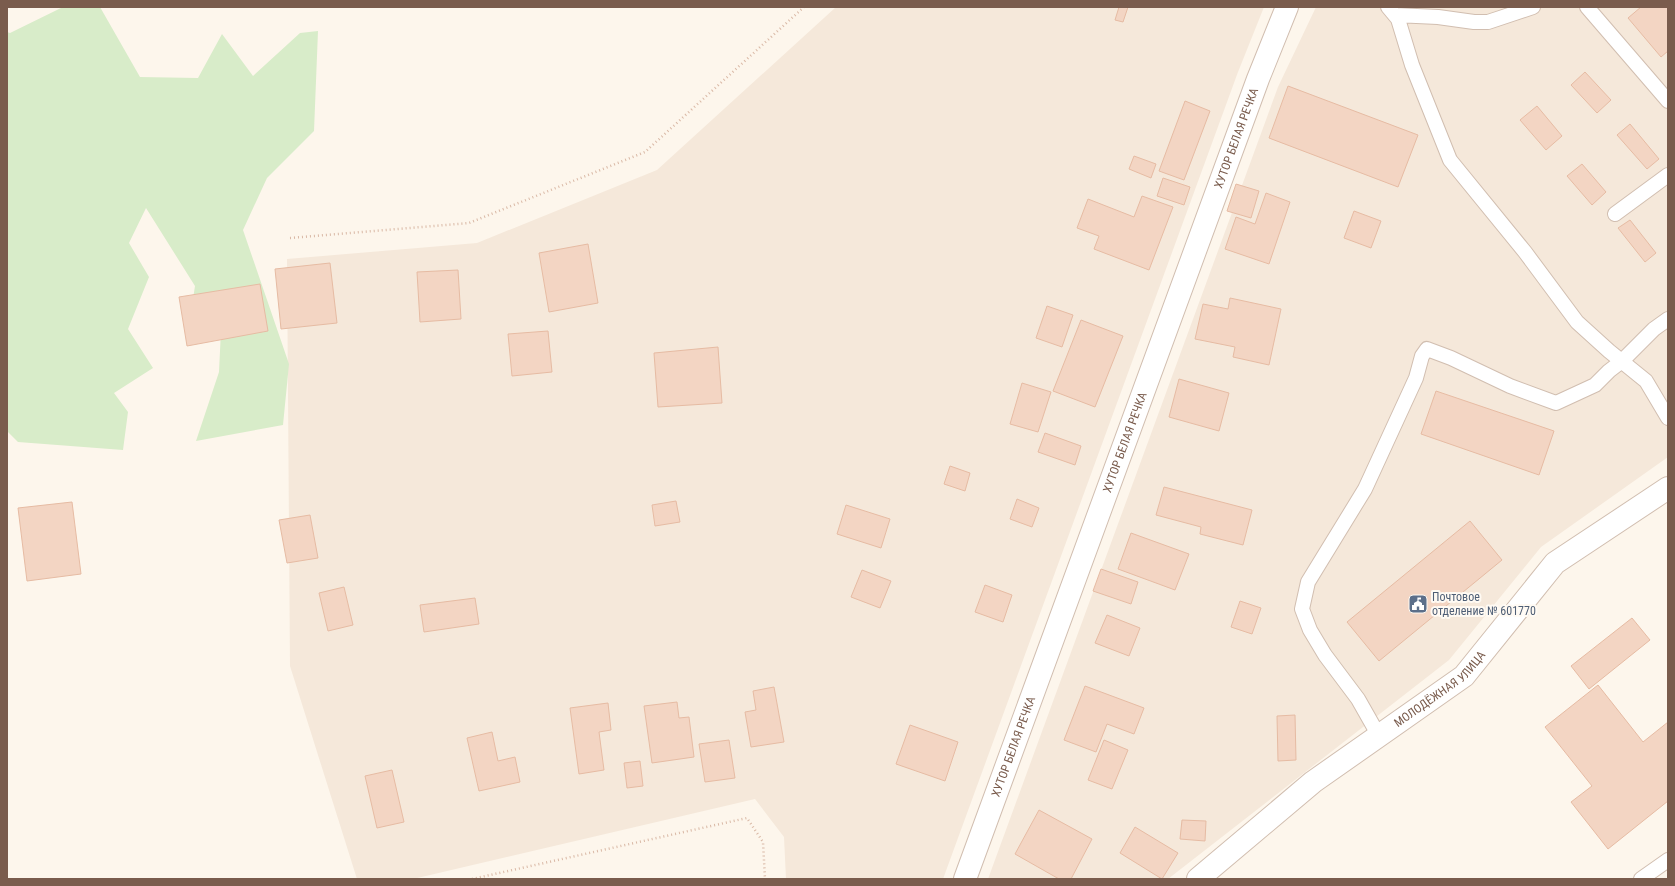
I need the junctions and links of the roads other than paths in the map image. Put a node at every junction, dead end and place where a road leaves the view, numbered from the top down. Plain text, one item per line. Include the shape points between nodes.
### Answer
1 (1287, 7) edge
2 (1533, 7) edge
3 (1588, 7) edge
4 (1391, 11) edge
5 (1668, 101) edge
6 (1668, 175) edge
7 (1615, 214) dead end
8 (1668, 320) edge
9 (1622, 361) junction
10 (1668, 418) edge
11 (1668, 488) edge
12 (1379, 736) junction
13 (1668, 860) edge
14 (965, 879) edge
15 (1198, 879) edge
16 (1641, 879) edge

1 - 14 street, ХУТОР БЕЛАЯ РЕЧКА via 1255,87
2 - 4 lane via 1488,22
3 - 5 lane
4 - 9 lane via 1398,19 1412,65 1450,160 1525,252 1577,322
6 - 7 lane
8 - 9 lane via 1654,329
9 - 10 lane via 1646,381
9 - 12 lane via 1595,385 1556,403 1510,386 1427,349 1422,356 1416,378 1365,489 1308,582 1302,609 1310,630 1325,655 1358,699
11 - 12 street, МОЛОДЁЖНАЯ УЛИЦА via 1555,563 1464,676
12 - 15 street, МОЛОДЁЖНАЯ УЛИЦА via 1313,782
13 - 16 lane

